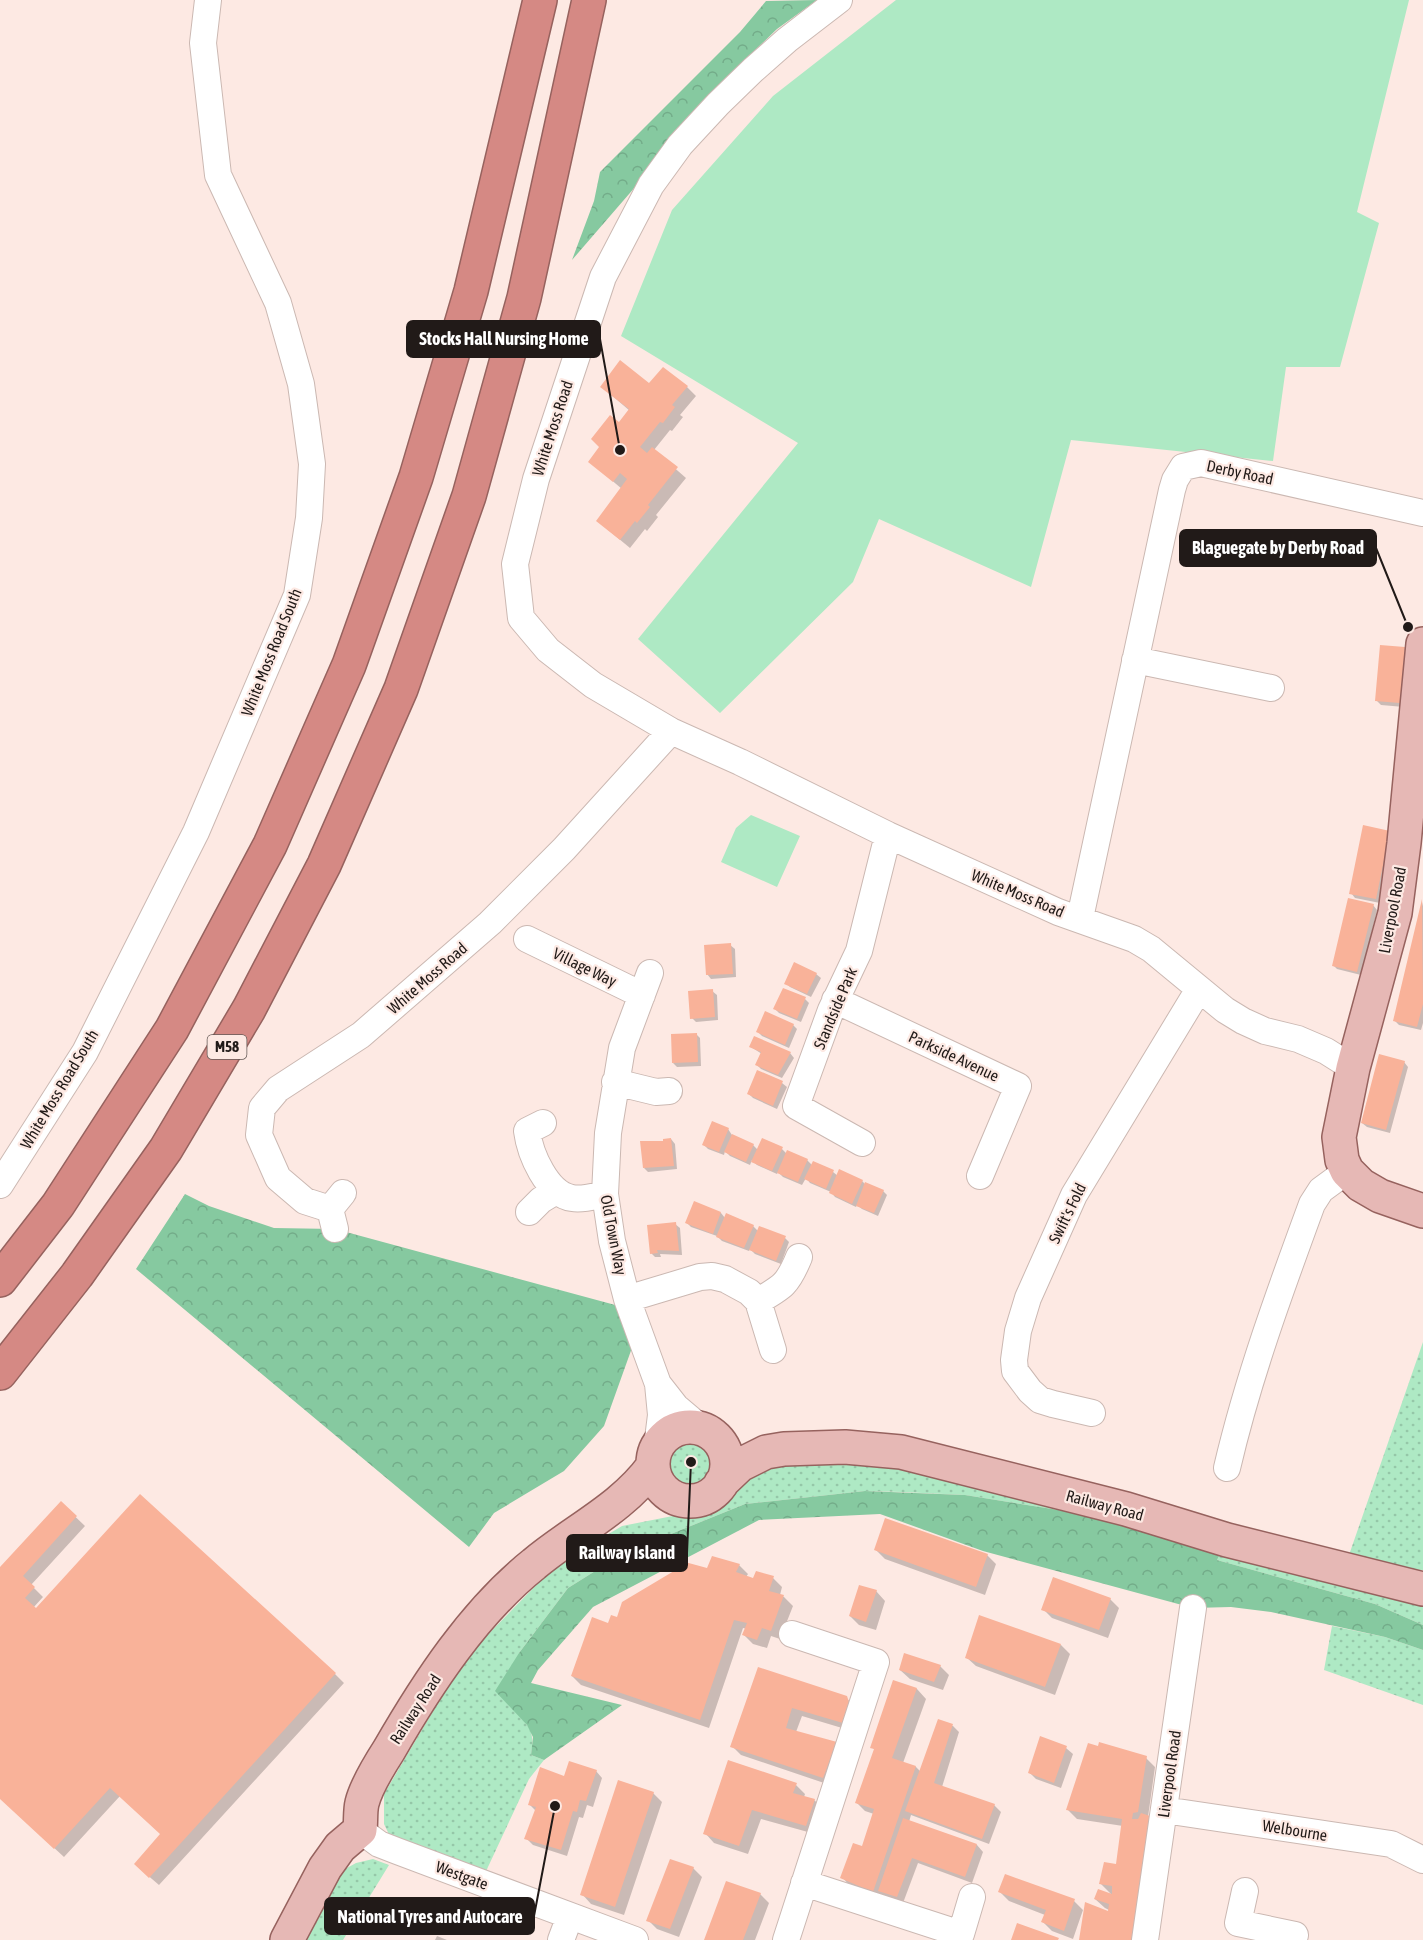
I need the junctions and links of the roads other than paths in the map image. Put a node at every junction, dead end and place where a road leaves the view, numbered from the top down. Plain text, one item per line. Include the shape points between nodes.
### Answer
1 (208, 0) edge
2 (540, 0) edge
3 (589, 0) edge
4 (839, 0) edge
5 (1423, 513) edge
6 (1423, 644) edge
7 (1135, 660) junction
8 (1261, 692) dead end
9 (671, 731) junction
10 (888, 835) junction
11 (1080, 918) junction
12 (527, 939) dead end
13 (646, 984) joint
14 (1199, 989) junction
15 (835, 1000) junction
16 (1353, 1068) junction
17 (615, 1082) junction
18 (669, 1091) dead end
19 (527, 1127) dead end
20 (862, 1143) dead end
21 (1347, 1171) junction
22 (980, 1176) dead end
23 (0, 1185) edge
24 (556, 1191) junction
25 (605, 1194) junction
26 (336, 1210) dead end
27 (1423, 1211) edge
28 (529, 1212) dead end
29 (799, 1257) dead end
30 (0, 1280) edge
31 (627, 1299) junction
32 (759, 1301) junction
33 (773, 1350) dead end
34 (0, 1373) edge
35 (658, 1384) junction
36 (1092, 1413) dead end
37 (707, 1432) junction
38 (784, 1449) junction
39 (655, 1456) junction
40 (1227, 1468) dead end
41 (721, 1483) junction
42 (679, 1499) junction
43 (599, 1517) junction
44 (1423, 1589) edge
45 (1193, 1608) dead end
46 (792, 1635) dead end
47 (1164, 1810) junction
48 (360, 1830) junction
49 (1423, 1860) edge
50 (804, 1883) junction
51 (1245, 1890) dead end
52 (972, 1897) dead end
53 (570, 1916) junction
54 (1296, 1929) edge
55 (287, 1940) edge
56 (561, 1940) edge
57 (635, 1940) edge
58 (786, 1940) edge
59 (1145, 1940) edge

1 - 23 street, White Moss Road South via 203,43 218,175 278,303 301,384 312,465 309,518 297,595 196,832 84,1052
2 - 30 highway via 471,291 416,477 349,665 270,845 172,1029 58,1205
3 - 34 highway, M58 via 521,309 469,496 401,689 324,865 243,1019 166,1149 78,1275
4 - 9 street, White Moss Road via 787,40 718,104 651,184 603,277 536,479 514,564 520,618 548,650 593,685
5 - 7 street, Derby Road via 1201,463 1183,467 1172,490
6 - 16 main road, Liverpool Road via 1395,913
7 - 8 street
7 - 11 street, Derby Road
9 - 10 street, White Moss Road
9 - 26 street, White Moss Road via 564,849 490,923 361,1035 278,1089 262,1108 259,1135 278,1178 305,1201
10 - 11 street, White Moss Road via 1058,912
10 - 15 street, Standside Park via 859,951
11 - 14 street, White Moss Road via 1151,949
12 - 13 street, Village Way
13 - 17 street, Old Town Way via 622,1048
14 - 16 street, White Moss Road via 1243,1021 1318,1047
14 - 36 street, Swift's Fold via 1074,1195 1028,1298 1018,1330 1016,1371 1030,1391 1040,1400
15 - 20 street, Standside Park via 796,1106
15 - 22 street, Parkside Avenue via 1018,1086
16 - 21 main road, Liverpool Road via 1339,1137
17 - 18 street via 656,1092
17 - 25 street, Old Town Way
19 - 24 street via 529,1147
21 - 27 main road via 1370,1191
21 - 40 street via 1321,1190 1312,1204 1259,1355
24 - 25 street via 570,1198
24 - 28 street
25 - 31 street, Old Town Way
29 - 32 street via 784,1285
31 - 32 street via 712,1276 738,1284
31 - 35 street, Old Town Way
32 - 33 street
35 - 37 street, Old Town Way via 676,1407
35 - 39 street, Old Town Way via 661,1415
37 - 38 main road, Railway Road
37 - 39 main road via 690,1427 670,1433
37 - 41 main road via 725,1452
38 - 41 main road, Railway Road via 752,1458
38 - 44 main road, Railway Road via 845,1447 901,1452
39 - 42 main road via 655,1477 669,1494
39 - 43 main road, Railway Road via 632,1492
41 - 42 main road via 702,1498
42 - 43 main road, Railway Road
43 - 48 main road, Railway Road via 531,1566 502,1593 450,1657 381,1763 362,1801
45 - 47 street, Liverpool Road
46 - 50 street via 876,1662
47 - 49 street, Welbourne via 1391,1844
47 - 59 street, Liverpool Road
48 - 53 street, Westgate via 379,1844
48 - 55 main road via 340,1847 325,1868
50 - 52 street via 961,1935
50 - 58 street
51 - 54 street via 1238,1923
53 - 56 street
53 - 57 street, Westgate

